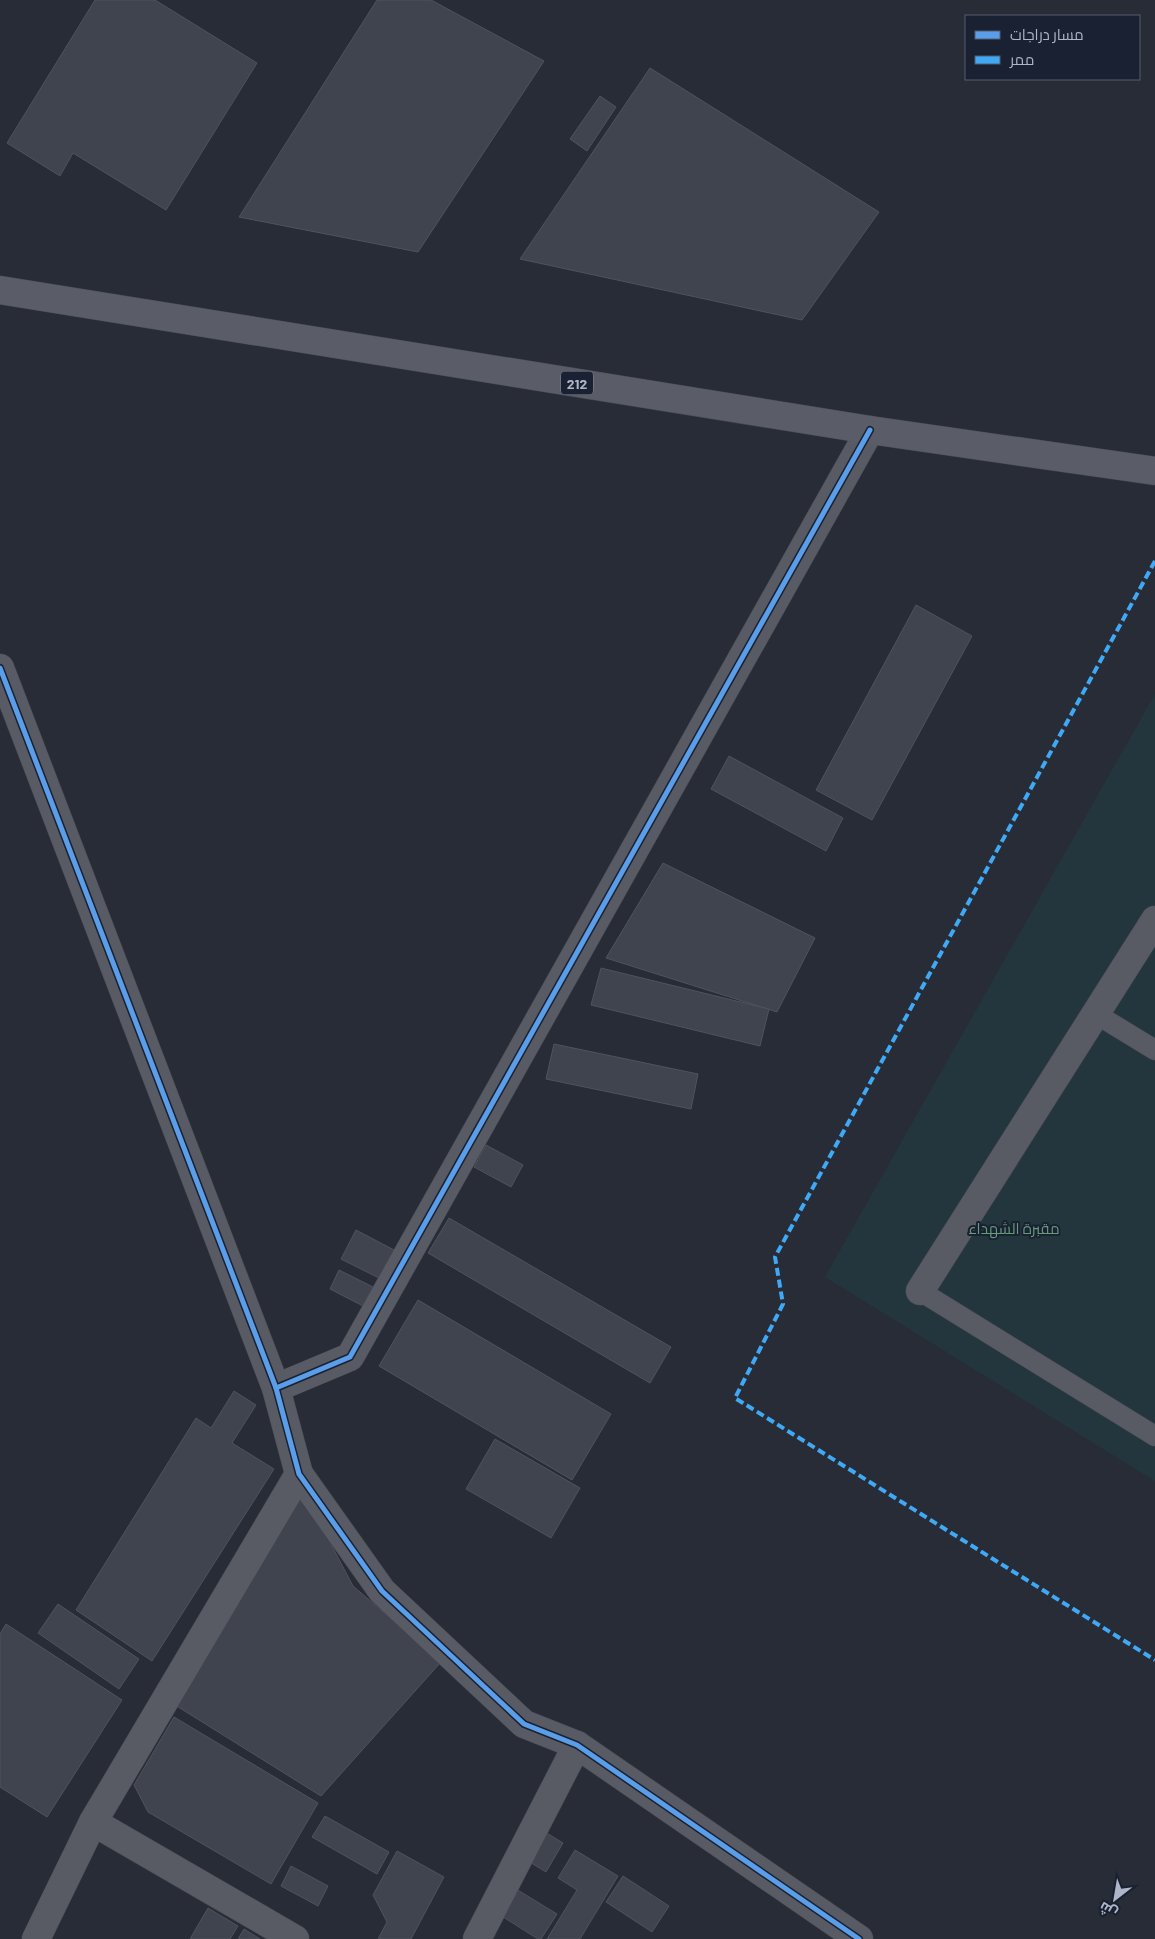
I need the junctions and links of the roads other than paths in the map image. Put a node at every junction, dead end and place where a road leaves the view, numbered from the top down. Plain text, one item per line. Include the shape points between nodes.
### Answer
1 (0, 290) edge
2 (870, 430) junction
3 (1155, 470) edge
4 (0, 668) edge
5 (1155, 920) edge
6 (1096, 1014) junction
7 (1155, 1050) edge
8 (920, 1291) joint
9 (276, 1388) junction
10 (1155, 1436) edge
11 (299, 1474) junction
12 (577, 1744) junction
13 (93, 1822) junction
14 (36, 1939) edge
15 (295, 1939) edge
16 (477, 1939) edge
17 (859, 1939) edge

1 - 2 main road, 212
2 - 3 main road, 212
2 - 9 street via 350,1357
4 - 9 street
5 - 6 street
6 - 7 lane
6 - 8 street
8 - 10 lane
9 - 11 street
11 - 12 street via 382,1591 524,1724
11 - 13 street
12 - 16 street
12 - 17 street
13 - 14 street
13 - 15 street

